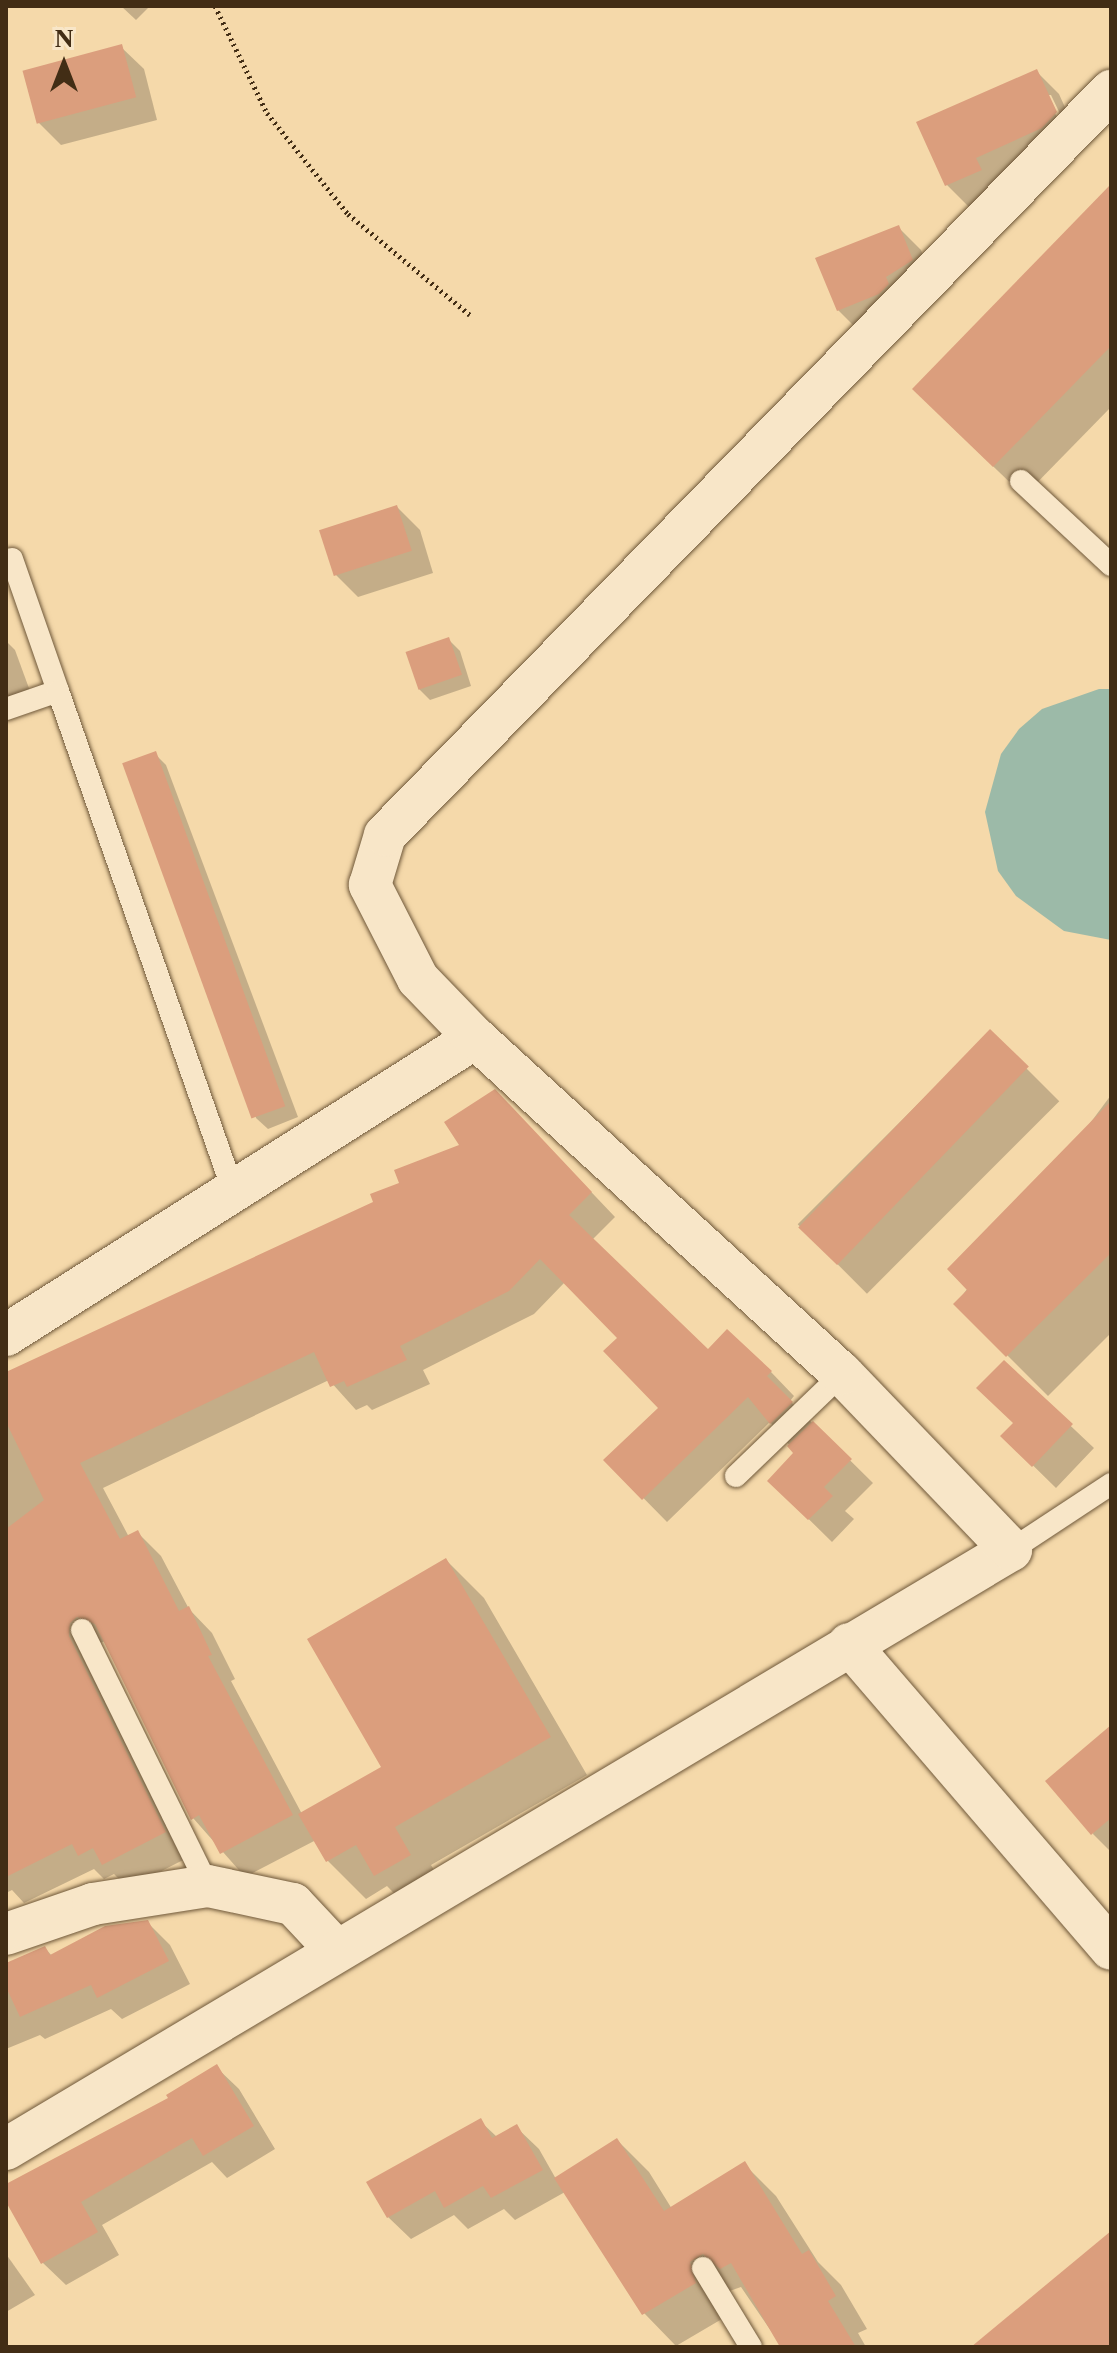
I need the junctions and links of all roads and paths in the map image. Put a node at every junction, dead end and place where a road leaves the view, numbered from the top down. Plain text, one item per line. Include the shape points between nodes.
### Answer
1 (215, 6) edge
2 (1111, 91) edge
3 (470, 315) dead end
4 (1021, 481) dead end
5 (12, 559) dead end
6 (1111, 565) edge
7 (58, 691) junction
8 (6, 709) edge
9 (475, 1038) junction
10 (234, 1193) junction
11 (6, 1335) edge
12 (842, 1374) junction
13 (736, 1476) dead end
14 (1111, 1484) edge
15 (1011, 1550) junction
16 (82, 1630) dead end
17 (849, 1644) junction
18 (208, 1886) junction
19 (6, 1934) edge
20 (1111, 1949) edge
21 (337, 1951) junction
22 (6, 2149) edge
23 (703, 2268) dead end
24 (751, 2347) edge

1 - 3 path via 267,113 348,214
2 - 9 street via 385,835 370,885 418,979
4 - 6 lane
5 - 7 lane
7 - 8 lane
7 - 10 lane
9 - 10 street
9 - 12 street
10 - 11 street
12 - 13 lane
12 - 15 street
14 - 15 lane
15 - 17 street
16 - 18 lane
17 - 20 street
17 - 21 street
18 - 19 street via 93,1904
18 - 21 street via 293,1904
21 - 22 street
23 - 24 lane

